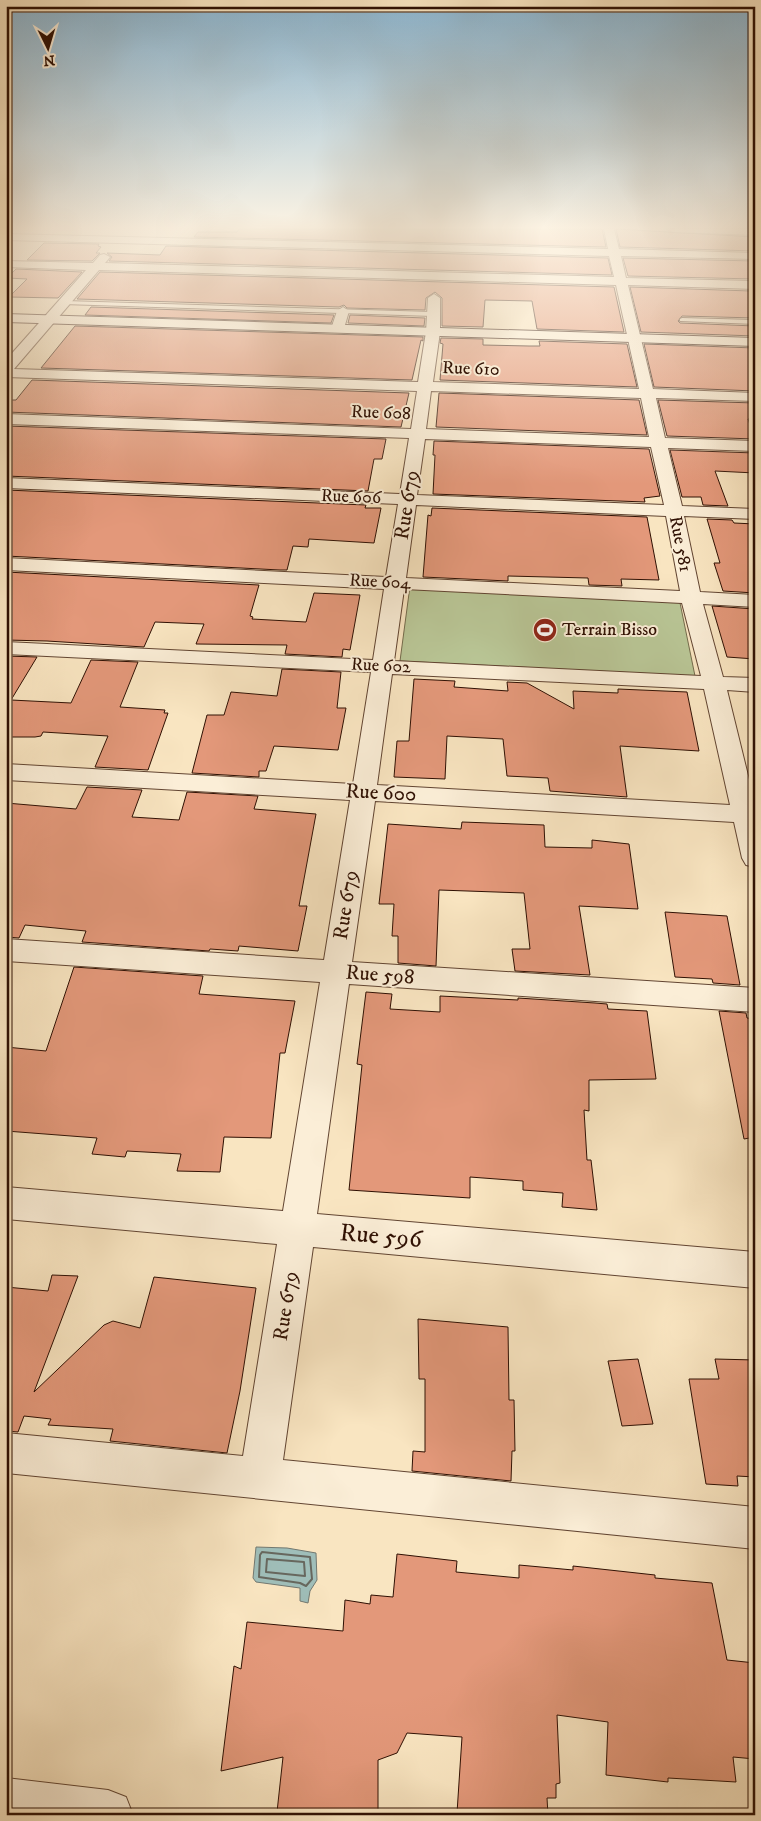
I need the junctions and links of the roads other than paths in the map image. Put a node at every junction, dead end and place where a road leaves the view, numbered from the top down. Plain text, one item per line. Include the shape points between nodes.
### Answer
1 (55, 314) edge
2 (342, 314) edge
3 (365, 314) edge
4 (433, 314) edge
5 (629, 314) edge
6 (6, 318) edge
7 (50, 320) junction
8 (682, 320) dead end
9 (755, 322) edge
10 (433, 323) junction
11 (338, 329) junction
12 (634, 338) junction
13 (755, 342) edge
14 (6, 371) edge
15 (425, 387) junction
16 (647, 394) junction
17 (755, 397) edge
18 (6, 419) edge
19 (418, 434) junction
20 (658, 443) junction
21 (755, 446) edge
22 (6, 482) edge
23 (408, 499) junction
24 (674, 510) junction
25 (755, 514) edge
26 (6, 564) edge
27 (395, 583) junction
28 (691, 598) junction
29 (755, 601) edge
30 (6, 648) edge
31 (382, 667) junction
32 (714, 683) junction
33 (755, 685) edge
34 (6, 772) edge
35 (364, 792) junction
36 (750, 814) edge
37 (755, 858) edge
38 (6, 950) edge
39 (336, 972) junction
40 (755, 1000) edge
41 (6, 1203) edge
42 (298, 1229) junction
43 (755, 1270) edge
44 (6, 1453) edge
45 (260, 1478) junction
46 (755, 1528) edge
47 (6, 1802) edge
48 (108, 1815) edge

1 - 7 street
2 - 11 street
3 - 10 lane
4 - 10 street, Rue 679
5 - 12 street, Rue 581
6 - 7 street
7 - 11 street
7 - 14 street
8 - 9 lane
10 - 11 street
10 - 12 street
10 - 15 street, Rue 679
12 - 13 street
12 - 16 street, Rue 581
14 - 15 street, Rue 610
15 - 16 street, Rue 610
15 - 19 street, Rue 679
16 - 17 street, Rue 610
16 - 20 street, Rue 581
18 - 19 street, Rue 608
19 - 20 street, Rue 608
19 - 23 street, Rue 679
20 - 21 street, Rue 608
20 - 24 street, Rue 581
22 - 23 street, Rue 606
23 - 24 street, Rue 606
23 - 27 street, Rue 679
24 - 25 street, Rue 606
24 - 28 street, Rue 581
26 - 27 street, Rue 604
27 - 28 street, Rue 604
27 - 31 street, Rue 679
28 - 29 street, Rue 604
28 - 32 street, Rue 581
30 - 31 street, Rue 602
31 - 32 street, Rue 602
31 - 35 street, Rue 679
32 - 33 street, Rue 602
32 - 36 street, Rue 581
34 - 35 street, Rue 600
35 - 36 street, Rue 600
35 - 39 street, Rue 679
36 - 37 street, Rue 581
38 - 39 street, Rue 598
39 - 40 street, Rue 598
39 - 42 street, Rue 679
41 - 42 street, Rue 596
42 - 43 street, Rue 596
42 - 45 street, Rue 679
44 - 45 street
45 - 46 street
47 - 48 street

